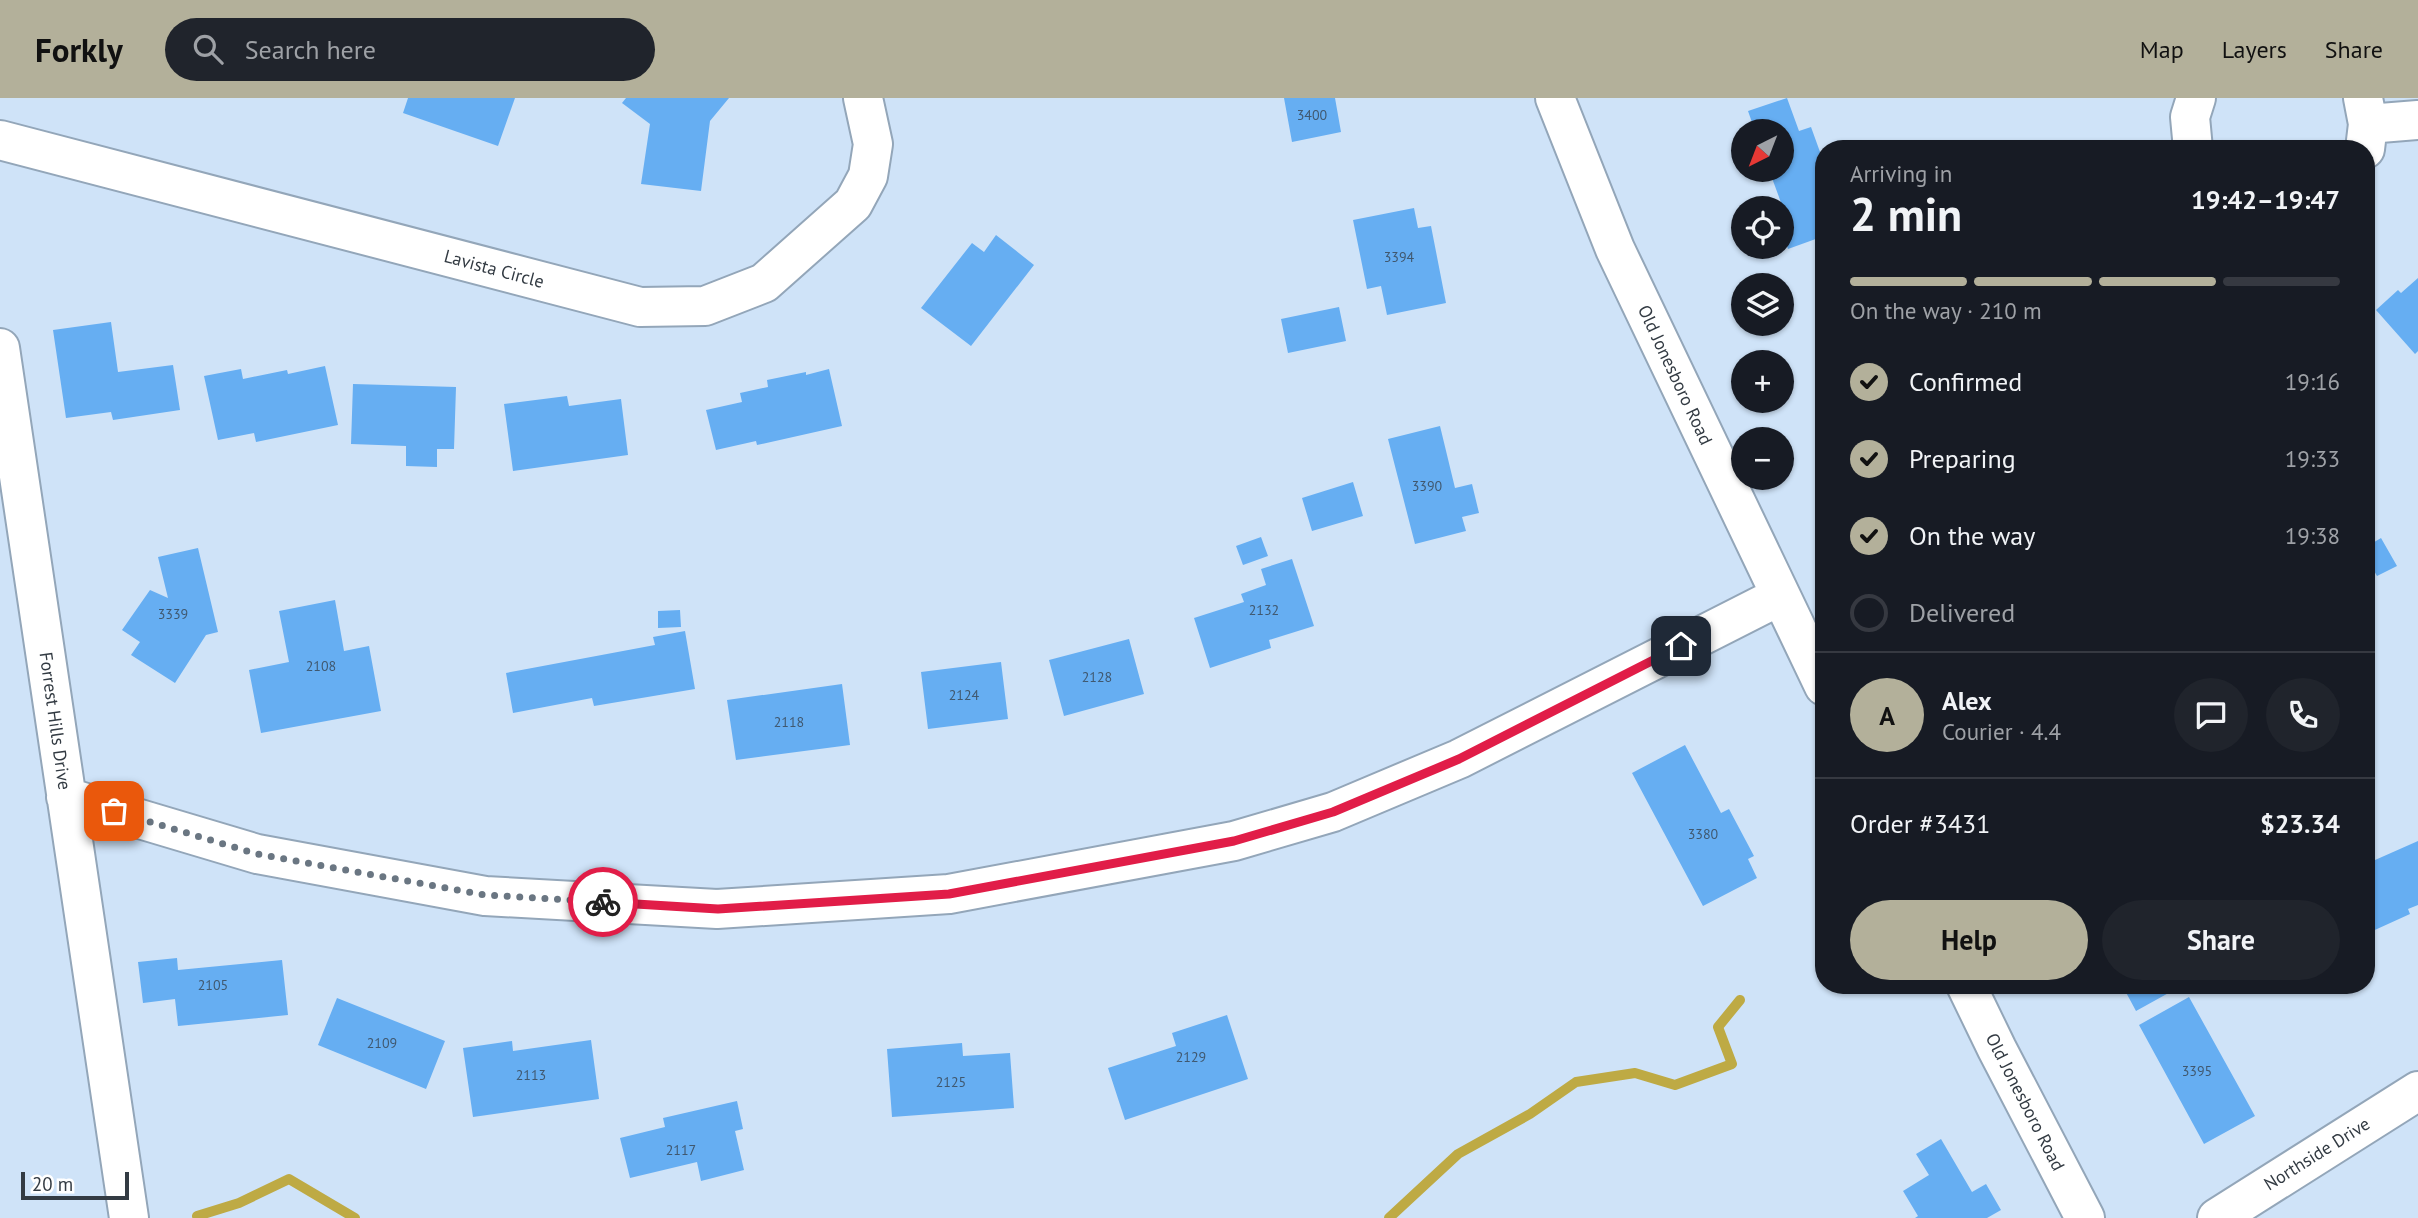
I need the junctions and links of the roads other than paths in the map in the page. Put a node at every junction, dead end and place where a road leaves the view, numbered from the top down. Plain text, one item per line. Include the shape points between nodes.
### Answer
1 (863, 98) edge
2 (1555, 98) edge
3 (2196, 98) edge
4 (2418, 120) edge
5 (2365, 124) edge
6 (0, 140) edge
7 (2192, 140) edge
8 (0, 348) edge
9 (1780, 596) junction
10 (1815, 668) edge
11 (66, 797) junction
12 (1970, 994) edge
13 (2418, 1091) edge
14 (129, 1218) edge
15 (2085, 1218) edge
16 (2217, 1218) edge

1 - 6 street, Lavista Circle via 873,144 868,176 853,204 764,283 705,306 640,307
2 - 9 street, Old Jonesboro Road via 1615,249
3 - 7 street via 2190,117
4 - 5 street
8 - 11 street, Forrest Hills Drive
9 - 10 street, Old Jonesboro Road
9 - 11 street via 1459,759 1333,812 1234,841 949,894 718,909 485,895 257,854
11 - 14 street, Forrest Hills Drive
12 - 15 street, Old Jonesboro Road
13 - 16 street, Northside Drive

